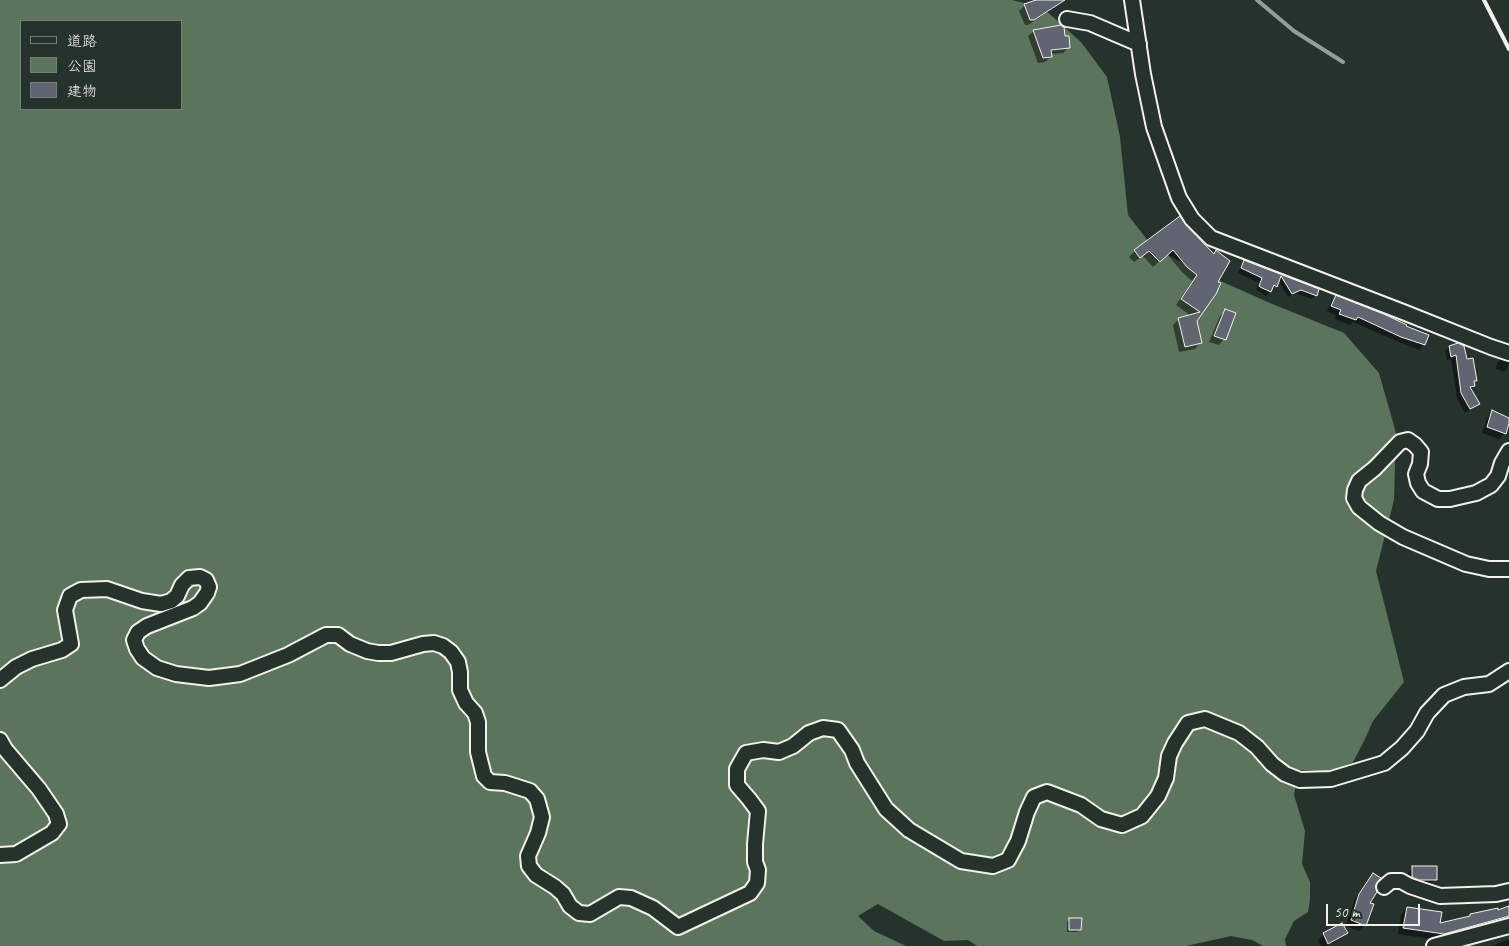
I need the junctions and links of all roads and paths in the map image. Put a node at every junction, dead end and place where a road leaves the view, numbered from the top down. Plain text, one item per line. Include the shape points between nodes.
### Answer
1 (1132, 0) edge
2 (1067, 19) dead end
3 (1139, 44) junction
4 (1509, 353) edge
5 (1509, 451) edge
6 (1509, 570) edge
7 (1509, 671) edge
8 (0, 680) edge
9 (0, 740) edge
10 (0, 855) edge
11 (1384, 887) dead end
12 (1509, 891) edge
13 (1509, 926) edge
14 (1434, 946) edge

1 - 3 street
2 - 3 street via 1090,23
3 - 4 street via 1154,127 1179,198 1192,219 1211,238
5 - 6 street via 1491,486 1450,499 1422,491 1416,474 1421,452 1408,440 1400,442 1359,480 1354,498 1359,507 1379,523 1403,537 1466,564
7 - 8 street via 1489,684 1464,687 1444,695 1402,748 1384,764 1330,780 1300,780 1285,774 1239,733 1206,718 1188,723 1169,756 1166,778 1158,796 1142,816 1122,825 1102,820 1081,805 1047,792 1034,797 1008,860 993,866 961,861 909,830 886,809 838,730 823,728 779,752 746,753 737,769 737,785 758,811 755,844 757,883 750,893 678,927 653,908 619,896 590,914 579,913 563,894 536,875 529,866 528,856 542,817 537,799 530,791 490,782 484,776 478,752 478,722 460,690 458,662 443,646 423,644 391,653 378,653 350,644 338,635 326,635 288,655 240,674 209,678 157,668 143,658 134,640 138,632 147,626 200,603 209,587 200,577 188,578 177,596 161,604 142,601 107,588 81,590 70,596 65,610 71,644 16,667
9 - 10 street via 39,789 60,824 28,848 16,854
11 - 12 street via 1391,881 1401,881 1440,896
13 - 14 street

